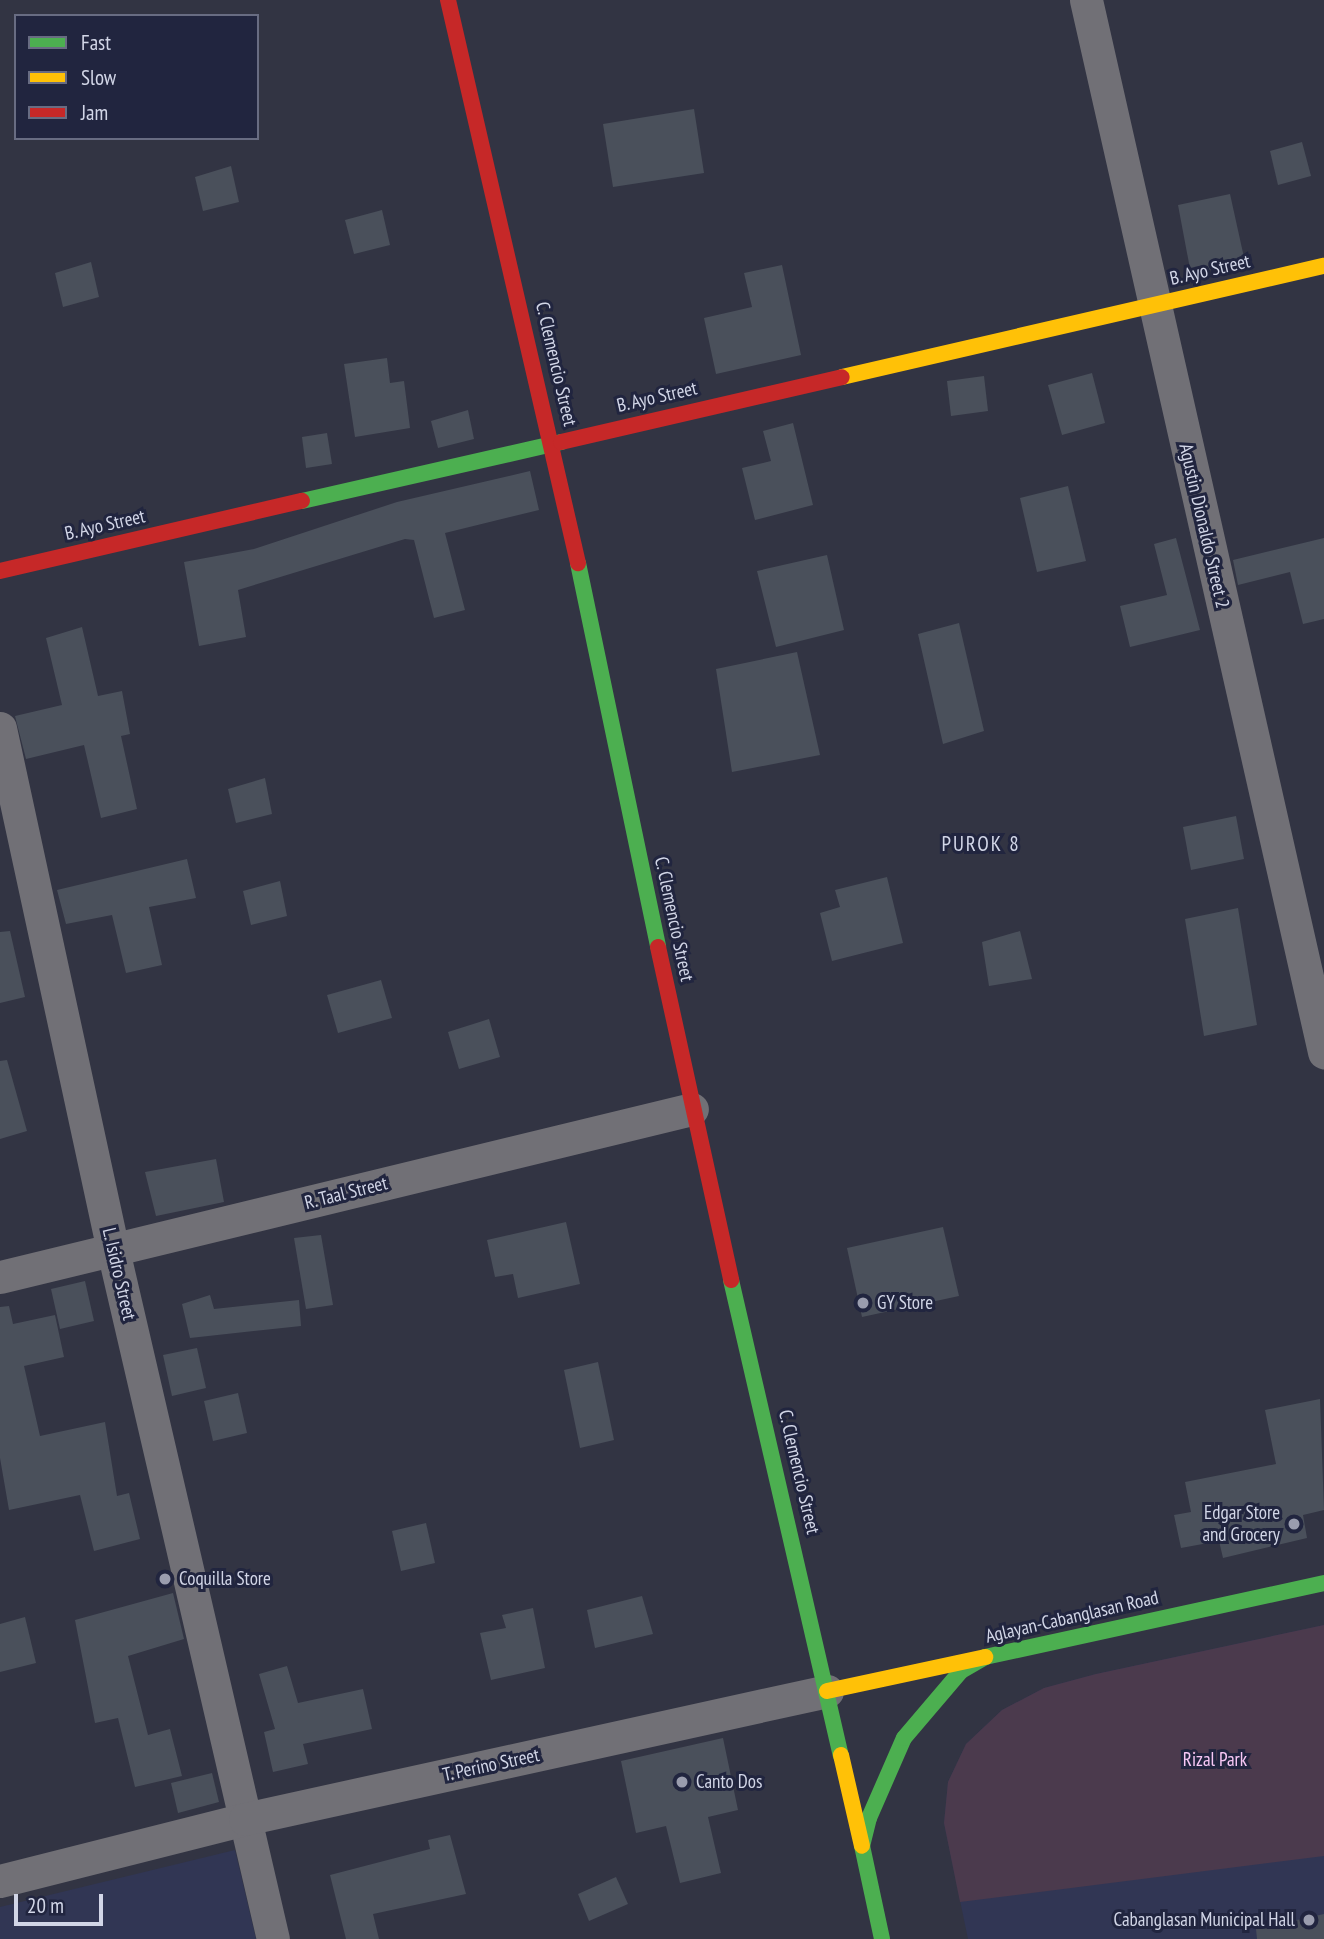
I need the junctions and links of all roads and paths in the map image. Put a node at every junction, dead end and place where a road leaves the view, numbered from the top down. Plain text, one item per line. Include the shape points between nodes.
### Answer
1 (448, 0) edge
2 (1086, 0) edge
3 (1324, 266) edge
4 (1153, 305) junction
5 (553, 442) junction
6 (0, 571) edge
7 (0, 728) edge
8 (1324, 1052) edge
9 (692, 1110) junction
10 (113, 1250) junction
11 (0, 1278) edge
12 (1324, 1583) edge
13 (985, 1657) junction
14 (827, 1692) junction
15 (245, 1819) junction
16 (862, 1846) junction
17 (0, 1881) edge
18 (273, 1939) edge
19 (882, 1939) edge

1 - 5 street, C. Clemencio Street
2 - 4 street, Agustin Dionaldo Street 2
3 - 4 street, B. Ayo Street
4 - 5 street, B. Ayo Street
4 - 8 street, Agustin Dionaldo Street 2
5 - 6 street, B. Ayo Street
5 - 9 street, C. Clemencio Street
7 - 10 street, L. Isidro Street
9 - 10 street, R. Taal Street
9 - 14 street, C. Clemencio Street
10 - 11 street, R. Taal Street
10 - 15 street, L. Isidro Street
12 - 13 street, Aglayan-Cabanglasan Road
13 - 14 street, T. Perino Street
13 - 16 street, Aglayan-Cabanglasan Road via 940,1691 904,1738 878,1790
14 - 15 street, T. Perino Street
14 - 16 street, C. Clemencio Street
15 - 17 street, T. Perino Street
15 - 18 street, L. Isidro Street
16 - 19 street, Aglayan-Cabanglasan Road

